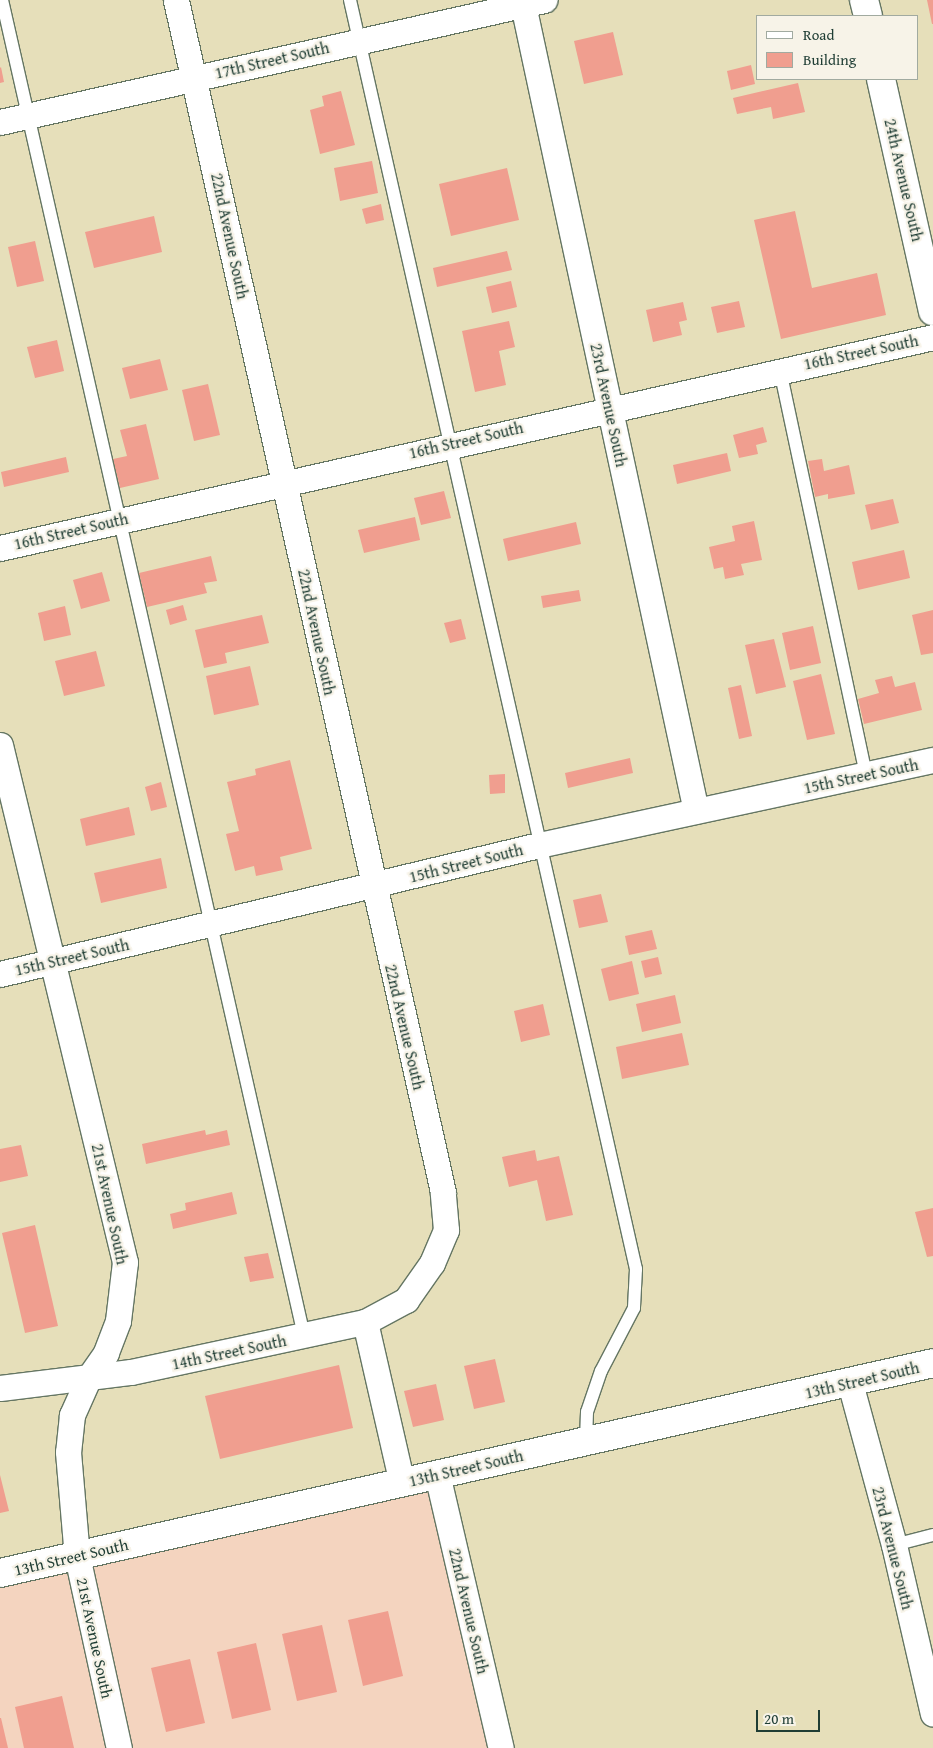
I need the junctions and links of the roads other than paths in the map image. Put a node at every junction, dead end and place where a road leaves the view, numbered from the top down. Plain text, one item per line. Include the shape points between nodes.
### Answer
1 (2, 0) edge
2 (176, 0) edge
3 (350, 0) edge
4 (864, 0) edge
5 (530, 2) edge
6 (868, 15) edge
7 (359, 39) junction
8 (195, 78) junction
9 (882, 80) edge
10 (28, 116) junction
11 (0, 122) edge
12 (933, 311) edge
13 (933, 337) edge
14 (780, 370) junction
15 (610, 408) junction
16 (451, 444) junction
17 (284, 482) junction
18 (121, 519) junction
19 (0, 548) edge
20 (0, 745) edge
21 (933, 760) edge
22 (866, 775) junction
23 (696, 811) junction
24 (539, 845) junction
25 (372, 886) junction
26 (210, 925) junction
27 (53, 962) junction
28 (0, 974) edge
29 (432, 1263) joint
30 (365, 1322) junction
31 (304, 1336) junction
32 (933, 1364) edge
33 (89, 1377) junction
34 (850, 1383) junction
35 (0, 1388) edge
36 (586, 1441) junction
37 (436, 1474) junction
38 (402, 1483) junction
39 (933, 1536) edge
40 (894, 1544) junction
41 (76, 1556) junction
42 (0, 1573) edge
43 (931, 1698) edge
44 (119, 1748) edge
45 (501, 1748) edge

1 - 10 lane
2 - 8 street, 22nd Avenue South
3 - 7 lane
4 - 6 street
5 - 7 street, 17th Street South
5 - 15 street, 23rd Avenue South
7 - 8 street, 17th Street South
7 - 16 lane
8 - 10 street, 17th Street South
8 - 17 street, 22nd Avenue South
9 - 12 street, 24th Avenue South
10 - 11 street, 17th Street South
10 - 18 lane
13 - 14 street, 16th Street South
14 - 15 street, 16th Street South
14 - 22 lane
15 - 16 street, 16th Street South
15 - 23 street, 23rd Avenue South
16 - 17 street, 16th Street South
16 - 24 lane
17 - 18 street, 16th Street South
17 - 25 street, 22nd Avenue South
18 - 19 street, 16th Street South
18 - 26 lane
20 - 27 street, 21st Avenue South
21 - 22 street, 15th Street South
22 - 23 street, 15th Street South
23 - 24 street, 15th Street South
24 - 25 street, 15th Street South
24 - 36 lane via 636,1269 634,1308 602,1372 587,1412
25 - 26 street, 15th Street South
25 - 29 street, 22nd Avenue South via 443,1192 446,1230
26 - 27 street, 15th Street South
26 - 31 lane
27 - 28 street, 15th Street South
27 - 33 street, 21st Avenue South via 125,1262 118,1321 106,1353
29 - 30 street, 14th Street South via 406,1300
30 - 31 street, 14th Street South
30 - 38 street
31 - 33 street, 14th Street South via 131,1372
32 - 34 street, 13th Street South
33 - 35 street, 14th Street South
33 - 41 street, 21st Avenue South via 72,1415 68,1452
34 - 36 street, 13th Street South
34 - 40 street, 23rd Avenue South
36 - 37 street, 13th Street South
37 - 38 street, 13th Street South
37 - 45 street, 22nd Avenue South
38 - 41 street, 13th Street South
39 - 40 lane
40 - 43 street, 23rd Avenue South
41 - 42 street, 13th Street South
41 - 44 street, 21st Avenue South

